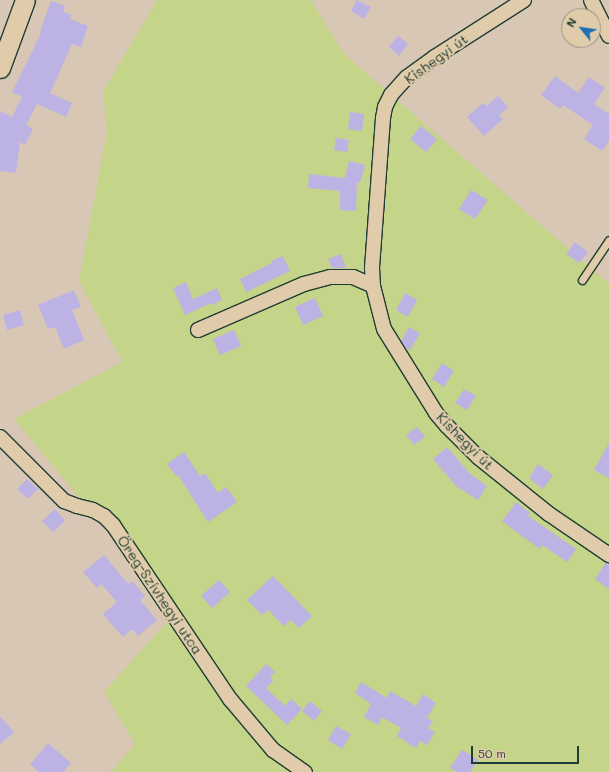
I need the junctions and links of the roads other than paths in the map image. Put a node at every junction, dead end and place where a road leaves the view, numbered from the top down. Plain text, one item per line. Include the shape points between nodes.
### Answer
1 (24, 0) edge
2 (524, 0) edge
3 (591, 0) edge
4 (609, 36) edge
5 (0, 68) edge
6 (609, 240) edge
7 (582, 280) dead end
8 (373, 286) junction
9 (198, 330) dead end
10 (0, 437) edge
11 (609, 555) edge
12 (305, 772) edge

1 - 5 street
2 - 8 street, Kishegyi út via 407,77 385,107 372,268
3 - 4 street
6 - 7 lane
8 - 9 street via 354,277 330,277 304,284
8 - 11 street, Kishegyi út via 384,329 436,413 447,426 478,457 549,514
10 - 12 street, Öreg-Szívhegyi utca via 64,500 93,510 113,525 230,699 274,750

